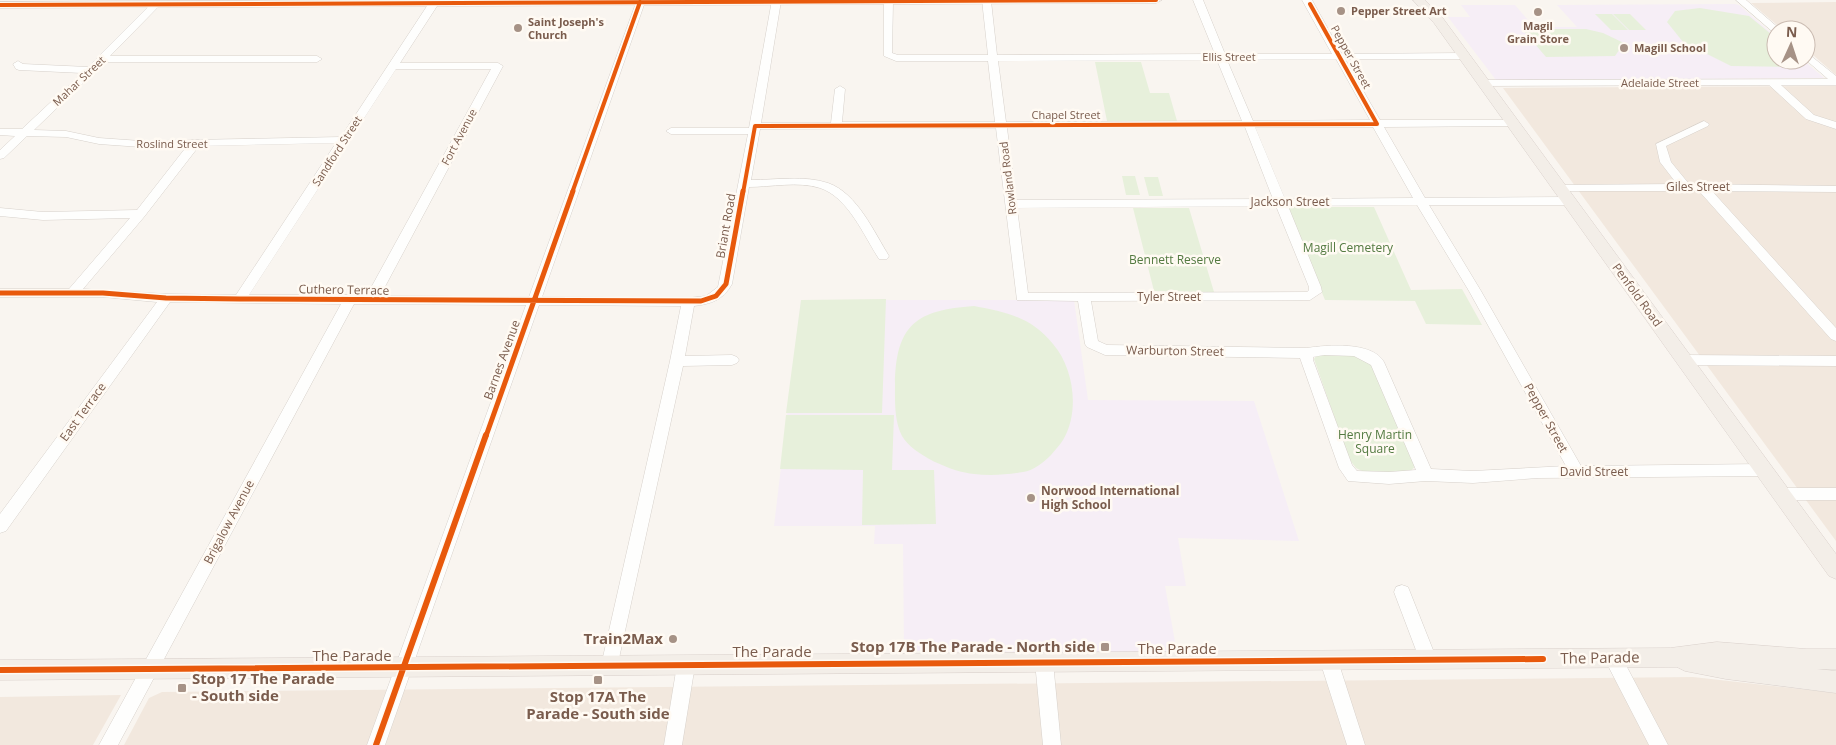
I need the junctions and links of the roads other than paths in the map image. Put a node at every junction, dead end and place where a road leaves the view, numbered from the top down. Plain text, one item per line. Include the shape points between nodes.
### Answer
1 (951, 0) edge
2 (1047, 0) edge
3 (1156, 0) edge
4 (1307, 0) edge
5 (1418, 0) edge
6 (1428, 0) edge
7 (1741, 0) edge
8 (506, 1) edge
9 (633, 1) edge
10 (744, 1) edge
11 (854, 1) edge
12 (888, 1) edge
13 (986, 1) edge
14 (102, 2) edge
15 (262, 2) edge
16 (376, 2) edge
17 (776, 2) junction
18 (1199, 2) edge
19 (434, 3) junction
20 (0, 4) edge
21 (156, 4) junction
22 (1438, 20) junction
23 (1766, 21) edge
24 (1464, 56) junction
25 (1340, 57) junction
26 (995, 58) junction
27 (1222, 58) junction
28 (102, 59) junction
29 (317, 59) dead end
30 (18, 64) dead end
31 (1816, 65) edge
32 (394, 66) junction
33 (92, 70) junction
34 (1771, 82) junction
35 (1836, 82) edge
36 (1483, 83) junction
37 (840, 89) dead end
38 (1512, 123) junction
39 (1248, 124) junction
40 (1377, 124) junction
41 (1704, 124) dead end
42 (1002, 125) junction
43 (836, 126) junction
44 (1836, 126) edge
45 (755, 129) junction
46 (671, 131) dead end
47 (0, 132) edge
48 (24, 132) junction
49 (344, 140) junction
50 (194, 144) junction
51 (0, 156) edge
52 (744, 184) junction
53 (1686, 187) junction
54 (1702, 187) junction
55 (1836, 189) edge
56 (1564, 195) junction
57 (1280, 202) junction
58 (1421, 202) junction
59 (1012, 204) junction
60 (0, 212) edge
61 (140, 214) junction
62 (883, 256) dead end
63 (0, 293) edge
64 (72, 293) junction
65 (1022, 297) joint
66 (166, 298) junction
67 (1084, 298) junction
68 (350, 299) junction
69 (240, 300) junction
70 (371, 300) junction
71 (533, 301) junction
72 (688, 302) junction
73 (1836, 336) edge
74 (1307, 353) junction
75 (732, 360) dead end
76 (1684, 360) junction
77 (677, 361) junction
78 (1836, 361) edge
79 (1764, 470) junction
80 (1577, 472) junction
81 (1426, 475) junction
82 (1781, 494) junction
83 (1836, 494) edge
84 (0, 526) edge
85 (1836, 570) edge
86 (1402, 592) dead end
87 (1613, 658) junction
88 (1670, 658) junction
89 (1836, 659) edge
90 (1329, 660) junction
91 (1428, 660) junction
92 (1044, 662) junction
93 (686, 665) junction
94 (610, 666) junction
95 (403, 668) junction
96 (0, 670) edge
97 (149, 670) junction
98 (1836, 682) edge
99 (108, 745) edge
100 (376, 745) edge
101 (673, 745) edge
102 (1052, 745) edge
103 (1356, 745) edge
104 (1659, 745) edge

1 - 12 main road
1 - 13 main road
2 - 3 main road
2 - 13 main road
4 - 25 street, Pepper Street
5 - 22 main road, Penfold Road
6 - 22 main road, Penfold Road
7 - 23 street
8 - 9 main road
8 - 19 main road
9 - 10 main road
9 - 71 street, Barnes Avenue
10 - 17 main road
11 - 12 main road
11 - 17 main road
12 - 26 street, Ellis Street via 887,54 890,57
13 - 26 street, Rowland Road
14 - 20 main road
14 - 21 main road
15 - 16 main road
15 - 21 main road
16 - 19 main road
17 - 45 street, Briant Road
18 - 27 street
19 - 32 street, Sandford Street
21 - 28 street, Mahar Street
22 - 24 main road, Penfold Road
24 - 25 street, Ellis Street
24 - 36 main road, Penfold Road
25 - 27 street, Ellis Street
25 - 40 street, Pepper Street
26 - 27 street, Ellis Street
26 - 42 street, Rowland Road
27 - 39 street
28 - 29 street
28 - 33 street, Mahar Street
30 - 33 street via 30,69
31 - 35 street
32 - 49 street, Sandford Street
32 - 70 street, Fort Avenue via 498,66
33 - 48 street, Mahar Street
34 - 35 street, Adelaide Street
34 - 36 street, Adelaide Street
34 - 44 street via 1810,117
36 - 38 main road, Penfold Road
37 - 43 street
38 - 40 street, Chapel Street
38 - 56 main road, Penfold Road
39 - 40 street, Chapel Street
39 - 42 street, Chapel Street
39 - 57 street
40 - 58 street, Pepper Street
41 - 53 street via 1661,144 1660,152
42 - 43 street, Chapel Street
42 - 59 street, Rowland Road
43 - 45 street, Chapel Street
45 - 46 street, Chapel Street
45 - 52 street, Briant Road
47 - 48 street, Roslind Street
48 - 50 street, Roslind Street via 66,134 99,142
48 - 51 street, Mahar Street
49 - 50 street, Roslind Street
49 - 69 street, Sandford Street
50 - 61 street
52 - 62 street via 825,186 844,200
52 - 72 street, Briant Road via 726,284 714,298
53 - 54 street, Giles Street
53 - 56 street, Giles Street
54 - 55 street, Giles Street
54 - 73 street
56 - 58 street, Jackson Street
56 - 76 main road, Penfold Road
57 - 58 street, Jackson Street
57 - 59 street, Jackson Street
57 - 67 street, Tyler Street via 1315,294 1306,297
58 - 80 street, Pepper Street
59 - 65 street, Rowland Road
60 - 61 street via 43,216
61 - 64 street
63 - 64 street, Cuthero Terrace
64 - 66 street, Cuthero Terrace
65 - 67 street, Tyler Street
66 - 69 street, Cuthero Terrace
66 - 84 street, East Terrace
67 - 74 street, Warburton Street via 1092,344 1105,350
68 - 69 street, Cuthero Terrace
68 - 70 street, Cuthero Terrace
68 - 97 street, Brigalow Avenue
70 - 71 street, Cuthero Terrace
71 - 72 street, Cuthero Terrace
71 - 95 street, Barnes Avenue
72 - 77 street
74 - 81 street via 1360,352 1371,355 1377,362
74 - 81 street via 1306,360 1346,468 1353,477
75 - 77 street
76 - 78 street
76 - 79 main road, Penfold Road
77 - 94 street
79 - 80 street, David Street
79 - 82 main road, Penfold Road
80 - 81 street, David Street via 1473,477
82 - 83 street
82 - 85 main road, Penfold Road
86 - 91 street
87 - 88 main road, The Parade
87 - 91 main road, The Parade
87 - 104 street
88 - 89 main road, The Parade via 1717,652
88 - 98 main road, The Parade via 1726,669
90 - 91 main road, The Parade
90 - 92 main road, The Parade
90 - 103 street
92 - 93 main road, The Parade
92 - 102 street
93 - 94 main road, The Parade
93 - 101 street
94 - 95 main road, The Parade
95 - 97 main road, The Parade
95 - 100 street, Barnes Avenue
96 - 97 main road, The Parade
97 - 99 street, Brigalow Avenue

